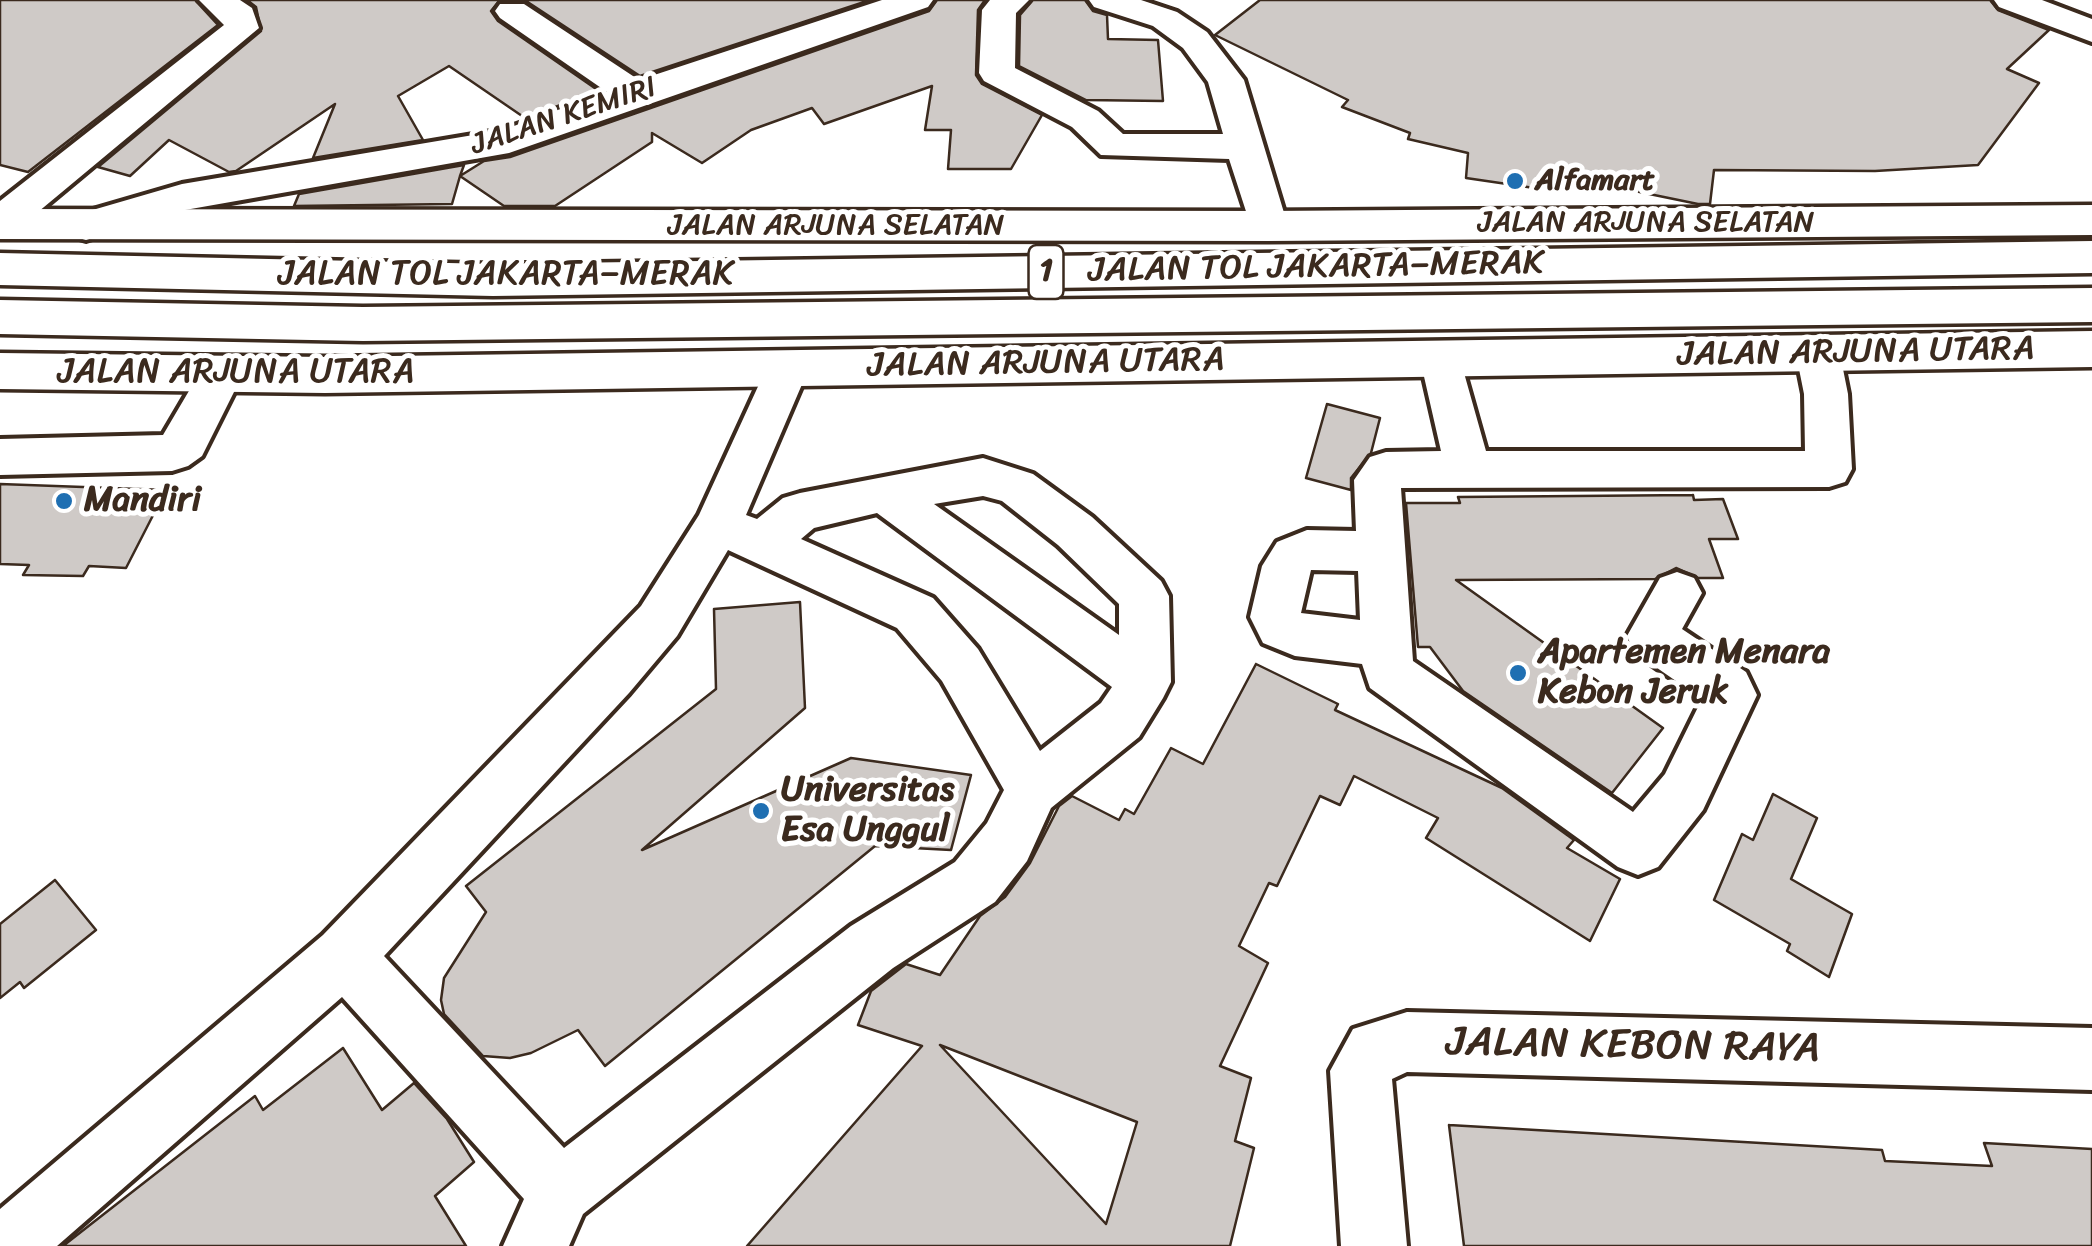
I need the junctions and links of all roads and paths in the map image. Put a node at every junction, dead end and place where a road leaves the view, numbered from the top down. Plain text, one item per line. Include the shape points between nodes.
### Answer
1 (216, 0) edge
2 (916, 0) edge
3 (1012, 0) edge
4 (1106, 0) edge
5 (2011, 0) edge
6 (512, 11) dead end
7 (2092, 31) edge
8 (634, 94) junction
9 (1245, 148) junction
10 (2092, 220) edge
11 (0, 223) edge
12 (86, 226) junction
13 (1268, 226) junction
14 (2092, 257) edge
15 (0, 268) edge
16 (2092, 305) edge
17 (0, 318) edge
18 (2092, 349) edge
19 (1818, 354) junction
20 (1442, 359) junction
21 (786, 368) junction
22 (0, 371) edge
23 (220, 374) junction
24 (0, 457) edge
25 (1468, 470) junction
26 (884, 494) junction
27 (741, 533) junction
28 (1380, 551) junction
29 (1677, 593) dead end
30 (1384, 645) junction
31 (1145, 682) junction
32 (1032, 790) junction
33 (344, 956) junction
34 (2092, 1059) edge
35 (548, 1218) edge
36 (7, 1246) edge
37 (1374, 1246) edge

1 - 11 street via 240,15 242,28
2 - 8 street, JALAN KEMIRI
3 - 9 street via 999,10 995,67 1005,78 1085,120 1114,146
4 - 9 street via 1165,19 1194,40 1226,80
5 - 7 street
6 - 8 street
8 - 12 street, JALAN KEMIRI via 509,141 182,197
9 - 13 street
10 - 13 main road, JALAN ARJUNA SELATAN
11 - 12 main road, JALAN ARJUNA SELATAN
12 - 13 main road, JALAN ARJUNA SELATAN
14 - 15 main road, JALAN TOL JAKARTA–MERAK / 1 via 493,280
16 - 17 main road, JALAN TOL JAKARTA–MERAK / 1 via 364,324
18 - 19 main road, JALAN ARJUNA UTARA
19 - 20 main road, JALAN ARJUNA UTARA
19 - 25 street via 1829,469
20 - 21 main road, JALAN ARJUNA UTARA
20 - 25 street
21 - 23 main road, JALAN ARJUNA UTARA
21 - 27 street
22 - 23 main road, JALAN ARJUNA UTARA
23 - 24 street via 186,443 172,454
25 - 28 street via 1381,474
26 - 27 street
26 - 31 street
26 - 31 street via 984,477 1017,487 1144,596
27 - 32 street via 916,613 960,665
27 - 33 street
28 - 30 street
28 - 30 street via 1307,550 1294,556 1275,616 1295,634
29 - 30 street via 1652,636 1731,696 1684,792 1638,848 1388,672
31 - 32 street via 1120,720
32 - 35 street via 1007,842 974,882 872,947
33 - 35 street
33 - 36 street
34 - 37 street, JALAN KEBON RAYA via 1407,1042 1375,1051 1361,1070

